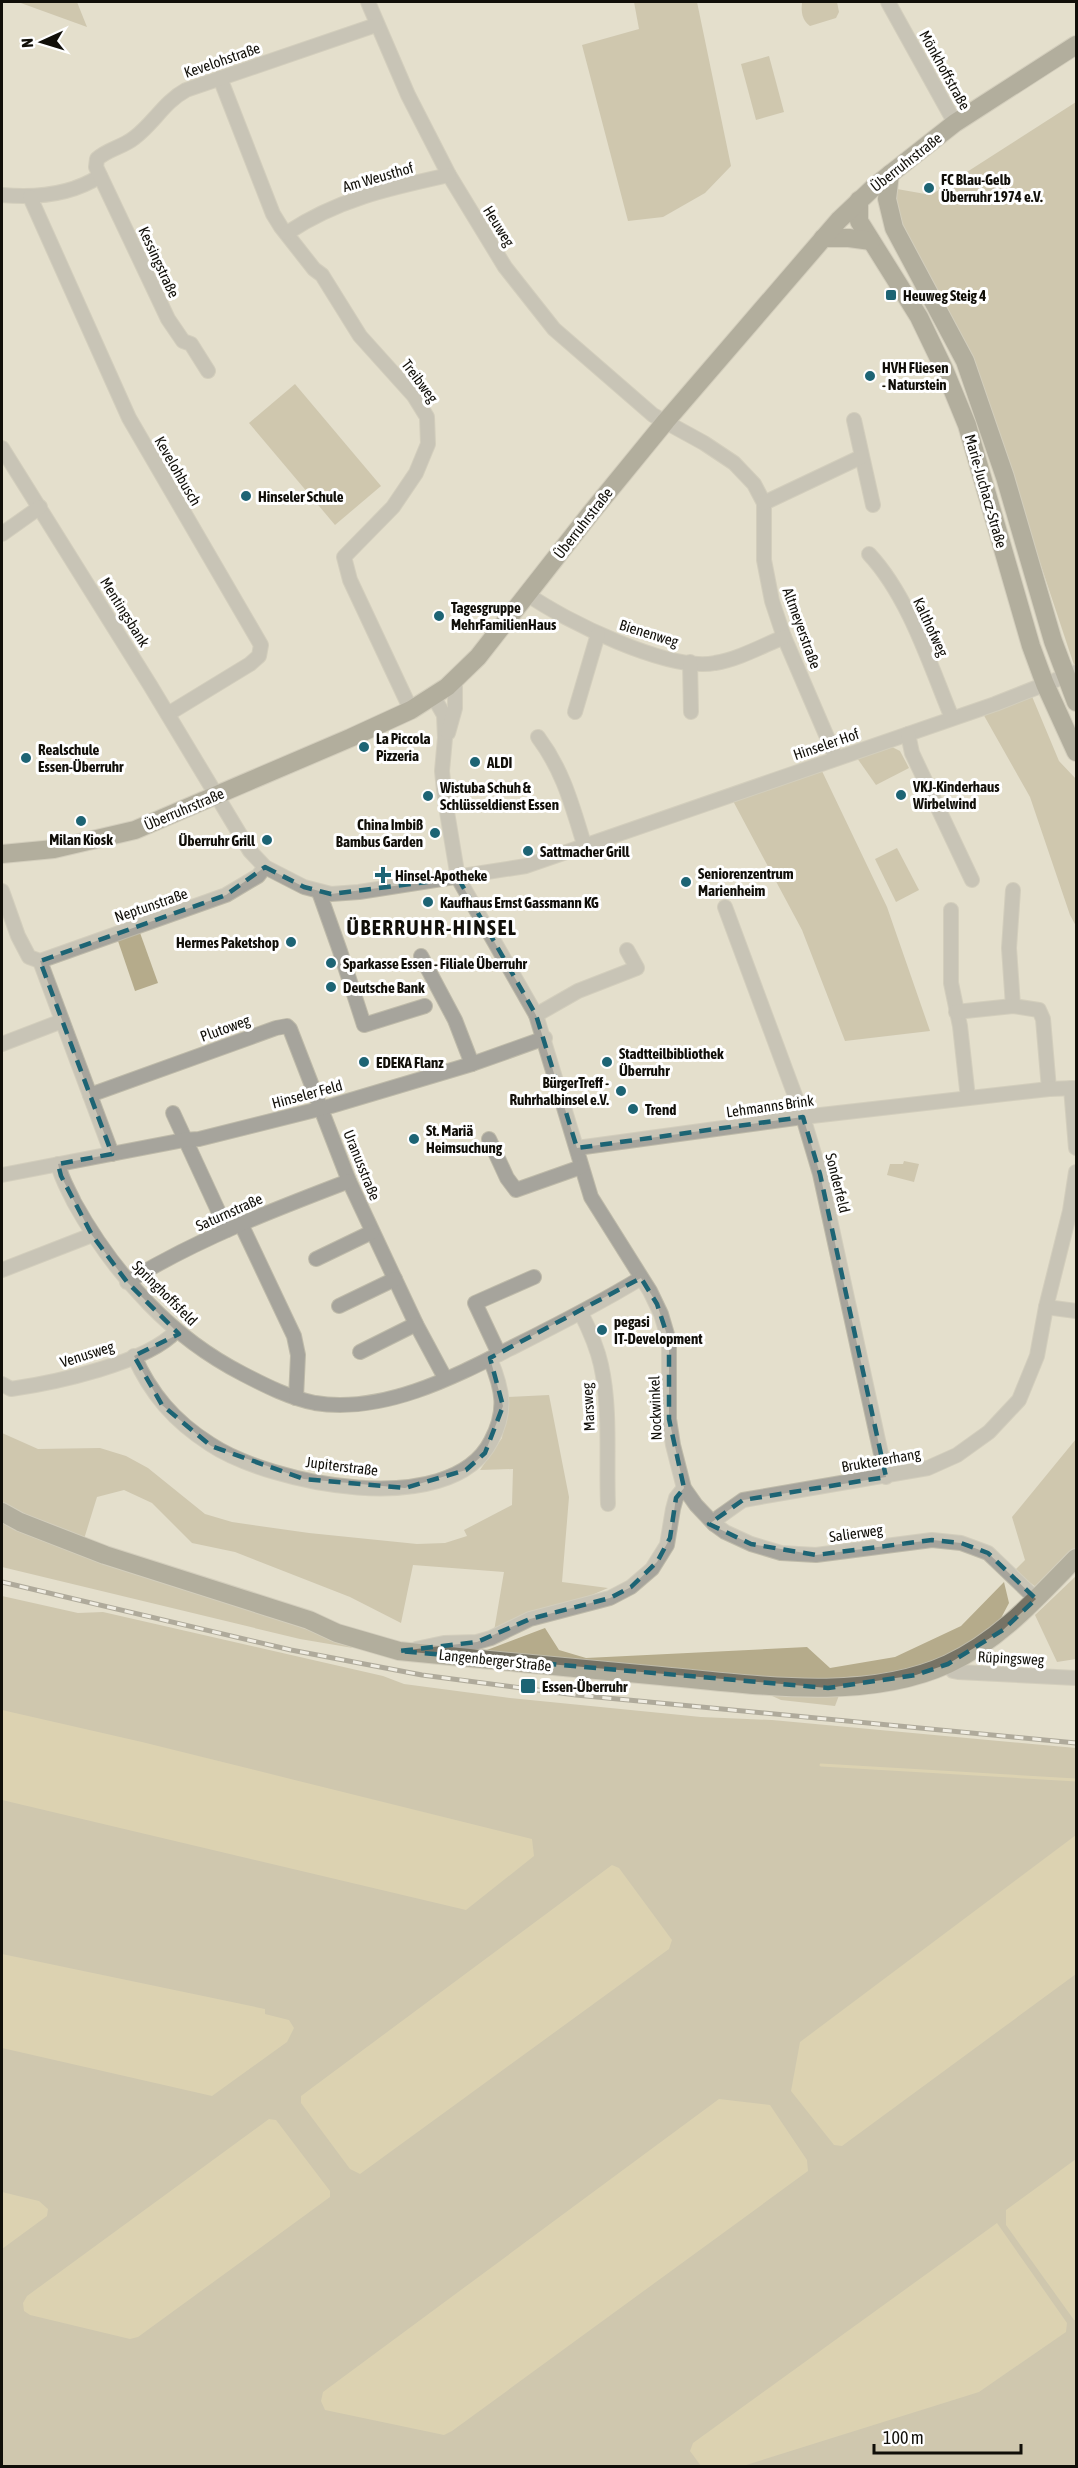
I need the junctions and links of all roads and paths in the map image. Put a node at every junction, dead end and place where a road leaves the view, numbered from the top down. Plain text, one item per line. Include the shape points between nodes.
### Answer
1 (368, 2) edge
2 (888, 2) edge
3 (376, 25) junction
4 (1077, 45) edge
5 (220, 78) junction
6 (955, 123) junction
7 (97, 159) joint
8 (890, 174) junction
9 (100, 176) junction
10 (448, 176) junction
11 (2, 195) edge
12 (30, 197) junction
13 (859, 200) junction
14 (894, 228) junction
15 (287, 233) junction
16 (823, 238) junction
17 (871, 241) junction
18 (208, 371) dead end
19 (854, 420) dead end
20 (666, 421) junction
21 (2, 448) edge
22 (861, 457) junction
23 (764, 503) junction
24 (873, 505) dead end
25 (40, 507) junction
26 (2, 534) edge
27 (869, 554) dead end
28 (527, 594) junction
29 (598, 634) junction
30 (784, 637) junction
31 (690, 662) junction
32 (1071, 674) edge
33 (455, 680) junction
34 (1045, 684) junction
35 (433, 696) junction
36 (1077, 702) edge
37 (411, 710) junction
38 (575, 712) dead end
39 (691, 712) dead end
40 (168, 714) junction
41 (952, 718) junction
42 (908, 734) junction
43 (538, 737) dead end
44 (445, 738) junction
45 (1077, 752) edge
46 (836, 758) junction
47 (217, 795) junction
48 (585, 847) junction
49 (2, 854) edge
50 (265, 867) junction
51 (458, 878) junction
52 (972, 880) dead end
53 (1013, 890) dead end
54 (2, 891) edge
55 (319, 892) junction
56 (725, 907) dead end
57 (951, 910) dead end
58 (627, 950) dead end
59 (421, 956) dead end
60 (40, 961) junction
61 (424, 1006) dead end
62 (1013, 1006) junction
63 (956, 1012) junction
64 (536, 1015) junction
65 (62, 1021) junction
66 (545, 1038) junction
67 (2, 1044) edge
68 (472, 1064) junction
69 (1074, 1088) edge
70 (1049, 1089) junction
71 (90, 1095) junction
72 (968, 1098) junction
73 (322, 1109) junction
74 (173, 1113) dead end
75 (803, 1117) junction
76 (489, 1139) dead end
77 (184, 1140) junction
78 (577, 1148) junction
79 (1077, 1148) edge
80 (112, 1154) junction
81 (58, 1164) junction
82 (581, 1167) junction
83 (1077, 1172) edge
84 (2, 1175) edge
85 (349, 1181) junction
86 (241, 1224) junction
87 (227, 1230) junction
88 (372, 1232) junction
89 (92, 1235) junction
90 (316, 1259) dead end
91 (2, 1270) edge
92 (534, 1277) dead end
93 (641, 1278) junction
94 (395, 1279) junction
95 (127, 1282) junction
96 (339, 1306) dead end
97 (1046, 1307) junction
98 (1077, 1311) edge
99 (581, 1313) junction
100 (416, 1324) junction
101 (176, 1331) junction
102 (360, 1352) dead end
103 (134, 1356) junction
104 (495, 1356) junction
105 (445, 1378) junction
106 (2, 1384) edge
107 (296, 1398) junction
108 (886, 1477) junction
109 (684, 1488) junction
110 (608, 1504) dead end
111 (2, 1512) edge
112 (714, 1524) junction
113 (1077, 1558) edge
114 (1036, 1599) junction
115 (399, 1651) junction
116 (948, 1664) junction
117 (1077, 1678) edge

1 - 3 street, Heuweg
2 - 6 street, Mönkhoffstraße
3 - 5 street, Kevelohstraße
3 - 10 street, Heuweg
4 - 6 main road, Überruhrstraße
5 - 7 street, Kevelohstraße via 174,96 135,138
5 - 15 street, Treibweg via 263,191
6 - 8 main road, Überruhrstraße
7 - 9 street, Kessingstraße
8 - 13 main road, Überruhrstraße
8 - 14 main road, Marie-Juchacz-Straße via 887,199
9 - 12 street via 76,188
9 - 18 street, Kessingstraße via 168,319
10 - 15 street, Am Weusthof via 364,195
10 - 20 street, Heuweg via 505,267 554,329 653,415
11 - 12 street
12 - 40 street, Kevelohbusch via 129,418 261,645 259,656 250,664
13 - 14 main road, Marie-Juchacz-Straße via 875,207
13 - 16 main road, Überruhrstraße
13 - 17 main road, Marie-Juchacz-Straße via 859,221
14 - 32 main road, Marie-Juchacz-Straße via 965,361
15 - 37 street, Treibweg via 322,275 360,336 414,396 427,417 428,444 416,473 393,507 344,557 350,580
16 - 17 main road
16 - 20 main road, Überruhrstraße
17 - 34 main road, Marie-Juchacz-Straße via 919,317 967,425 1014,592
19 - 22 street
20 - 23 street via 734,462 754,484
20 - 28 main road, Überruhrstraße
21 - 25 street, Mentingsbank
22 - 23 street
22 - 24 street
23 - 30 street, Altmeyerstraße via 764,560
25 - 26 street
25 - 40 street, Mentingsbank
27 - 41 street, Kalthofweg via 906,610
28 - 29 street, Bienenweg
28 - 33 main road, Überruhrstraße
29 - 31 street, Bienenweg via 653,654
29 - 38 street, Bienenweg
30 - 31 street, Bienenweg via 714,663
30 - 46 street, Altmeyerstraße
31 - 39 street, Bienenweg
32 - 34 street, Hinseler Hof
32 - 36 main road, Marie-Juchacz-Straße
33 - 35 main road, Überruhrstraße
33 - 44 street, Nockwinkel via 455,708
34 - 41 street, Hinseler Hof
34 - 45 main road, Marie-Juchacz-Straße
35 - 37 main road, Überruhrstraße
35 - 44 street, Nockwinkel via 444,715
37 - 47 main road, Überruhrstraße
40 - 47 street, Mentingsbank
41 - 42 street, Hinseler Hof
42 - 46 street, Hinseler Hof
42 - 52 street via 912,753
43 - 48 street via 554,759
44 - 51 street, Nockwinkel via 442,771
46 - 48 street, Hinseler Hof
47 - 49 main road, Überruhrstraße via 135,830 54,849
47 - 50 street, Mentingsbank via 240,838
48 - 51 street, Hinseler Hof via 526,866
50 - 55 street
50 - 60 street, Neptunstraße via 258,876 226,895
51 - 55 street, Hinseler Hof via 340,894
51 - 64 street, Nockwinkel
53 - 62 street via 1009,948
54 - 60 street via 29,957
55 - 61 street via 364,1025
56 - 75 street, Sonderfeld
57 - 63 street via 951,983
58 - 64 street via 637,968 578,991
59 - 68 street via 455,1020
60 - 65 street
62 - 63 street
62 - 70 street via 1039,1010 1043,1019
63 - 72 street
64 - 66 street, Nockwinkel
65 - 67 street
65 - 71 street
66 - 68 street, Hinseler Feld
66 - 78 street, Nockwinkel
68 - 73 street, Hinseler Feld
69 - 70 street, Lehmanns Brink
69 - 79 street
70 - 72 street, Lehmanns Brink
71 - 73 street, Plutoweg via 287,1026
71 - 80 street
72 - 75 street, Lehmanns Brink
73 - 77 street, Hinseler Feld
73 - 85 street, Uranusstraße
74 - 77 street
75 - 78 street, Lehmanns Brink
75 - 108 street, Sonderfeld via 820,1174
76 - 82 street via 516,1190
77 - 80 street, Hinseler Feld
77 - 87 street
78 - 82 street, Nockwinkel
80 - 81 street, Hinseler Feld
81 - 84 street, Hinseler Feld
81 - 89 street, Springhoffsfeld
82 - 93 street, Nockwinkel via 591,1197
83 - 97 street, Bruktererhang
85 - 86 street, Saturnstraße
85 - 88 street, Uranusstraße
86 - 87 street, Saturnstraße
86 - 107 street via 294,1336 298,1355
87 - 95 street, Saturnstraße
88 - 90 street
88 - 94 street, Uranusstraße
89 - 91 street
89 - 95 street, Springhoffsfeld
92 - 104 street via 475,1303
93 - 99 street, Springhoffsfeld
93 - 109 street, Nockwinkel via 657,1304 669,1341 669,1419
94 - 96 street
94 - 100 street, Uranusstraße
95 - 101 street, Springhoffsfeld
97 - 98 street
97 - 108 street, Bruktererhang via 1037,1356 1019,1400 1007,1415 957,1455 928,1468
99 - 104 street, Springhoffsfeld
99 - 110 street, Marsweg via 601,1364 605,1392
100 - 102 street
100 - 105 street, Uranusstraße
101 - 103 street, Venusweg via 168,1340
101 - 107 street, Springhoffsfeld via 218,1361
103 - 104 street, Jupiterstraße via 162,1405 211,1446 274,1471 360,1488 405,1488 441,1481 466,1470 485,1454 498,1428 503,1406
103 - 106 street, Venusweg via 76,1377 11,1389
104 - 105 street, Springhoffsfeld
105 - 107 street, Springhoffsfeld via 363,1403
108 - 112 street, Bruktererhang via 743,1500
109 - 112 street, Salierweg
109 - 115 street via 676,1498 667,1545 657,1562 642,1578 610,1598 545,1614 477,1642
111 - 115 main road, Langenberger Straße via 105,1555
112 - 114 street, Salierweg via 751,1544 781,1553 816,1555 932,1540 961,1543 988,1553
113 - 114 main road, Langenberger Straße
114 - 116 main road, Langenberger Straße via 1003,1630
115 - 116 main road, Langenberger Straße via 810,1689 881,1682
116 - 117 street, Rüpingsweg via 958,1672

